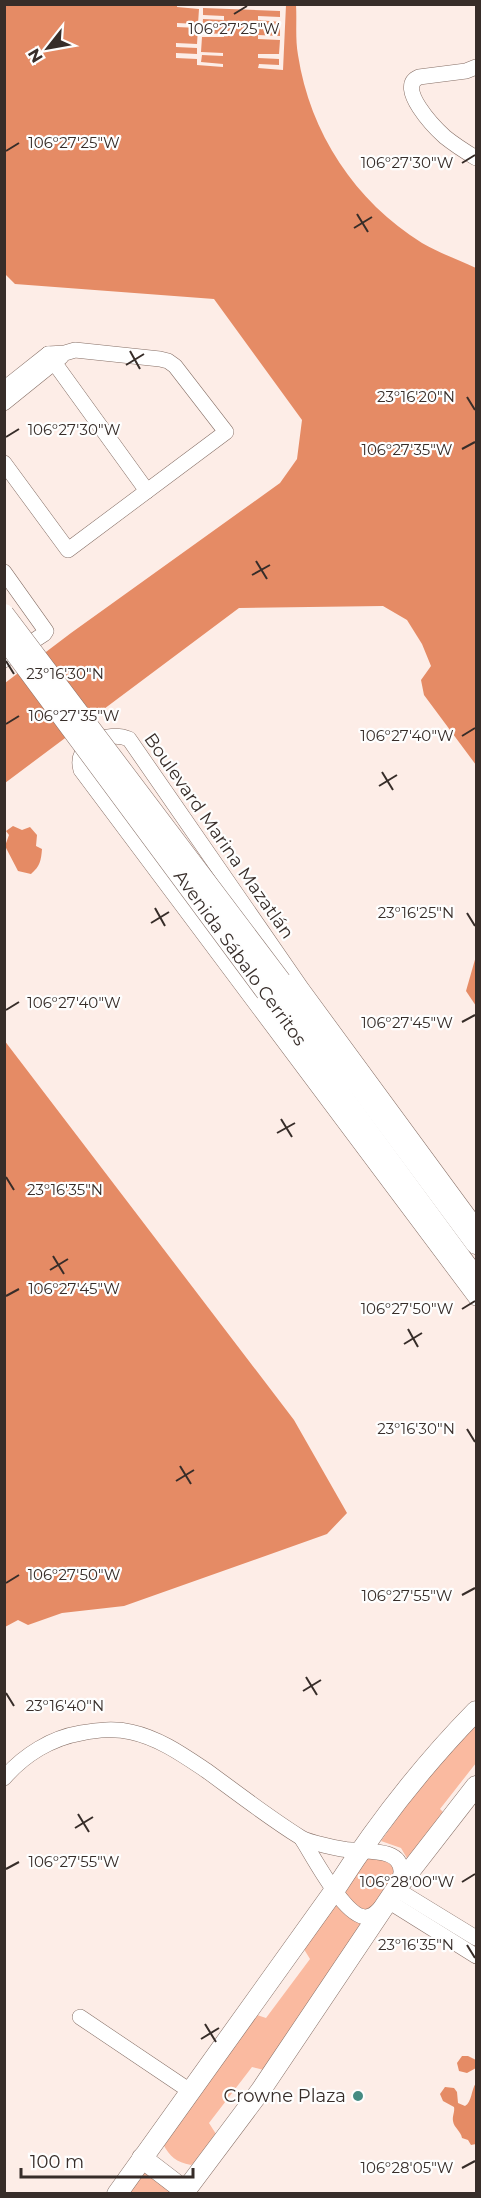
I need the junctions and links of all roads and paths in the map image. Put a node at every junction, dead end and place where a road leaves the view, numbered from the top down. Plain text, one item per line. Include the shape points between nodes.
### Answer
1 (477, 67) edge
2 (477, 158) edge
3 (56, 357) junction
4 (4, 389) edge
5 (4, 403) edge
6 (4, 463) edge
7 (147, 491) junction
8 (4, 572) edge
9 (4, 614) edge
10 (4, 638) edge
11 (4, 660) edge
12 (273, 986) junction
13 (376, 1098) junction
14 (352, 1120) junction
15 (477, 1226) edge
16 (477, 1244) edge
17 (477, 1278) edge
18 (477, 1298) edge
19 (477, 1711) edge
20 (4, 1778) edge
21 (477, 1786) edge
22 (302, 1839) junction
23 (360, 1851) junction
24 (334, 1891) junction
25 (392, 1895) junction
26 (477, 1938) edge
27 (477, 1956) edge
28 (80, 2017) dead end
29 (190, 2091) junction
30 (142, 2158) junction
31 (184, 2192) edge
32 (117, 2193) edge

1 - 2 street via 414,79 411,85 411,92 430,122
3 - 4 street
3 - 5 street
3 - 7 street
3 - 7 street via 75,350 168,361 226,432
6 - 7 street via 68,550
8 - 11 street via 46,631
9 - 12 main road, Avenida Sábalo Cerritos, bridge
10 - 12 main road, Avenida Sábalo Cerritos, bridge
12 - 13 main road, Avenida Sábalo Cerritos
12 - 14 main road, Avenida Sábalo Cerritos
13 - 14 street, Boulevard Marina Mazatlán via 129,740 108,736 84,750 78,762 81,770
13 - 15 street, Boulevard Marina Mazatlán
13 - 16 main road, Avenida Sábalo Cerritos
14 - 17 main road, Avenida Sábalo Cerritos
14 - 18 street, Boulevard Marina Mazatlán
19 - 23 main road via 451,1737
20 - 22 street via 26,1758 71,1734 104,1729 131,1732 161,1742 184,1756
21 - 25 main road
22 - 23 street
22 - 24 street
23 - 24 main road
23 - 25 street via 384,1853 395,1859 401,1872
24 - 25 street via 352,1911 364,1916 370,1916
24 - 29 main road
25 - 26 street
25 - 27 street
25 - 31 main road via 261,2090
28 - 29 street
29 - 30 main road
30 - 31 main road
30 - 32 main road

